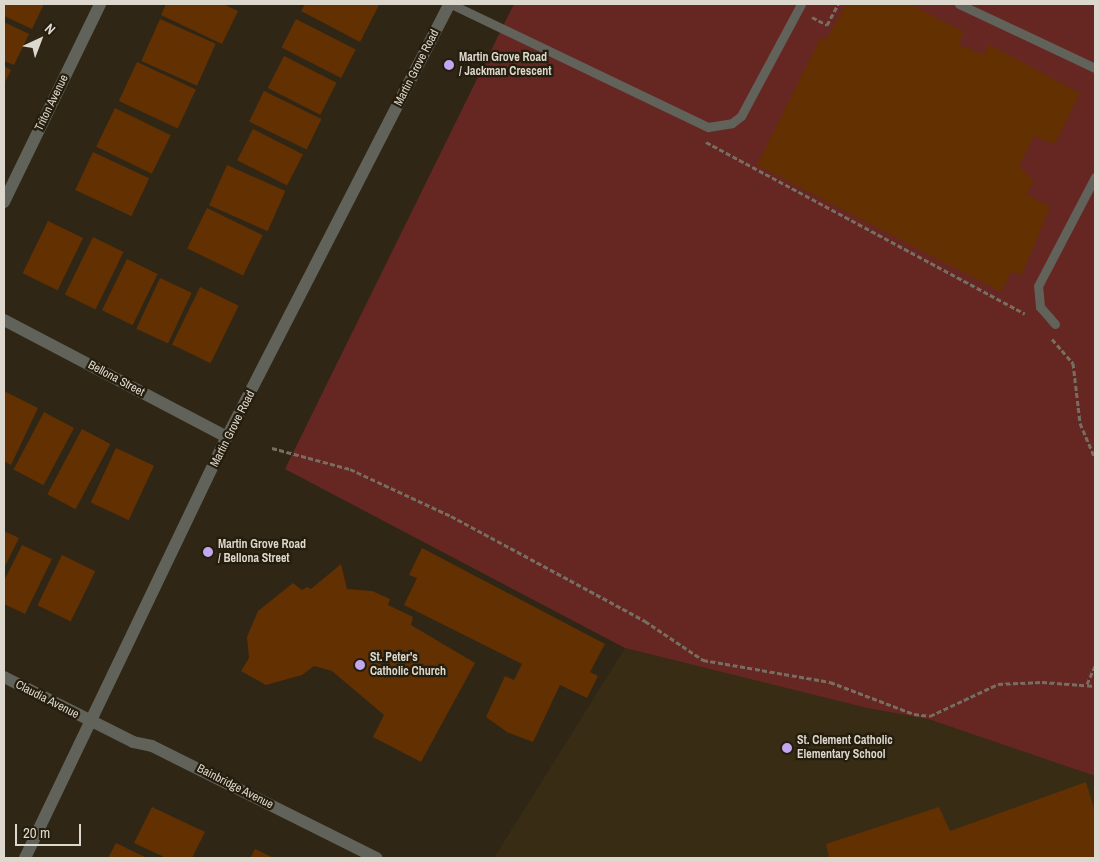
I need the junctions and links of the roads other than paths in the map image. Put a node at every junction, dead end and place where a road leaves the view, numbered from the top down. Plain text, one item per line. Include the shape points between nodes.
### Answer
1 (100, 4) edge
2 (451, 4) edge
3 (959, 4) edge
4 (800, 7) edge
5 (1095, 68) edge
6 (1095, 177) edge
7 (4, 202) edge
8 (4, 320) edge
9 (1054, 324) dead end
10 (228, 438) junction
11 (4, 678) edge
12 (91, 722) junction
13 (25, 858) edge
14 (377, 858) edge

1 - 7 street, Triton Avenue
2 - 4 lane via 696,124 720,127 741,116
2 - 10 street, Martin Grove Road
3 - 5 lane
6 - 9 lane via 1038,286 1039,302 1046,317
8 - 10 street, Bellona Street
10 - 12 street, Martin Grove Road
11 - 12 street, Claudia Avenue
12 - 13 street, Martin Grove Road
12 - 14 street, Bainbridge Avenue via 133,742 152,746

